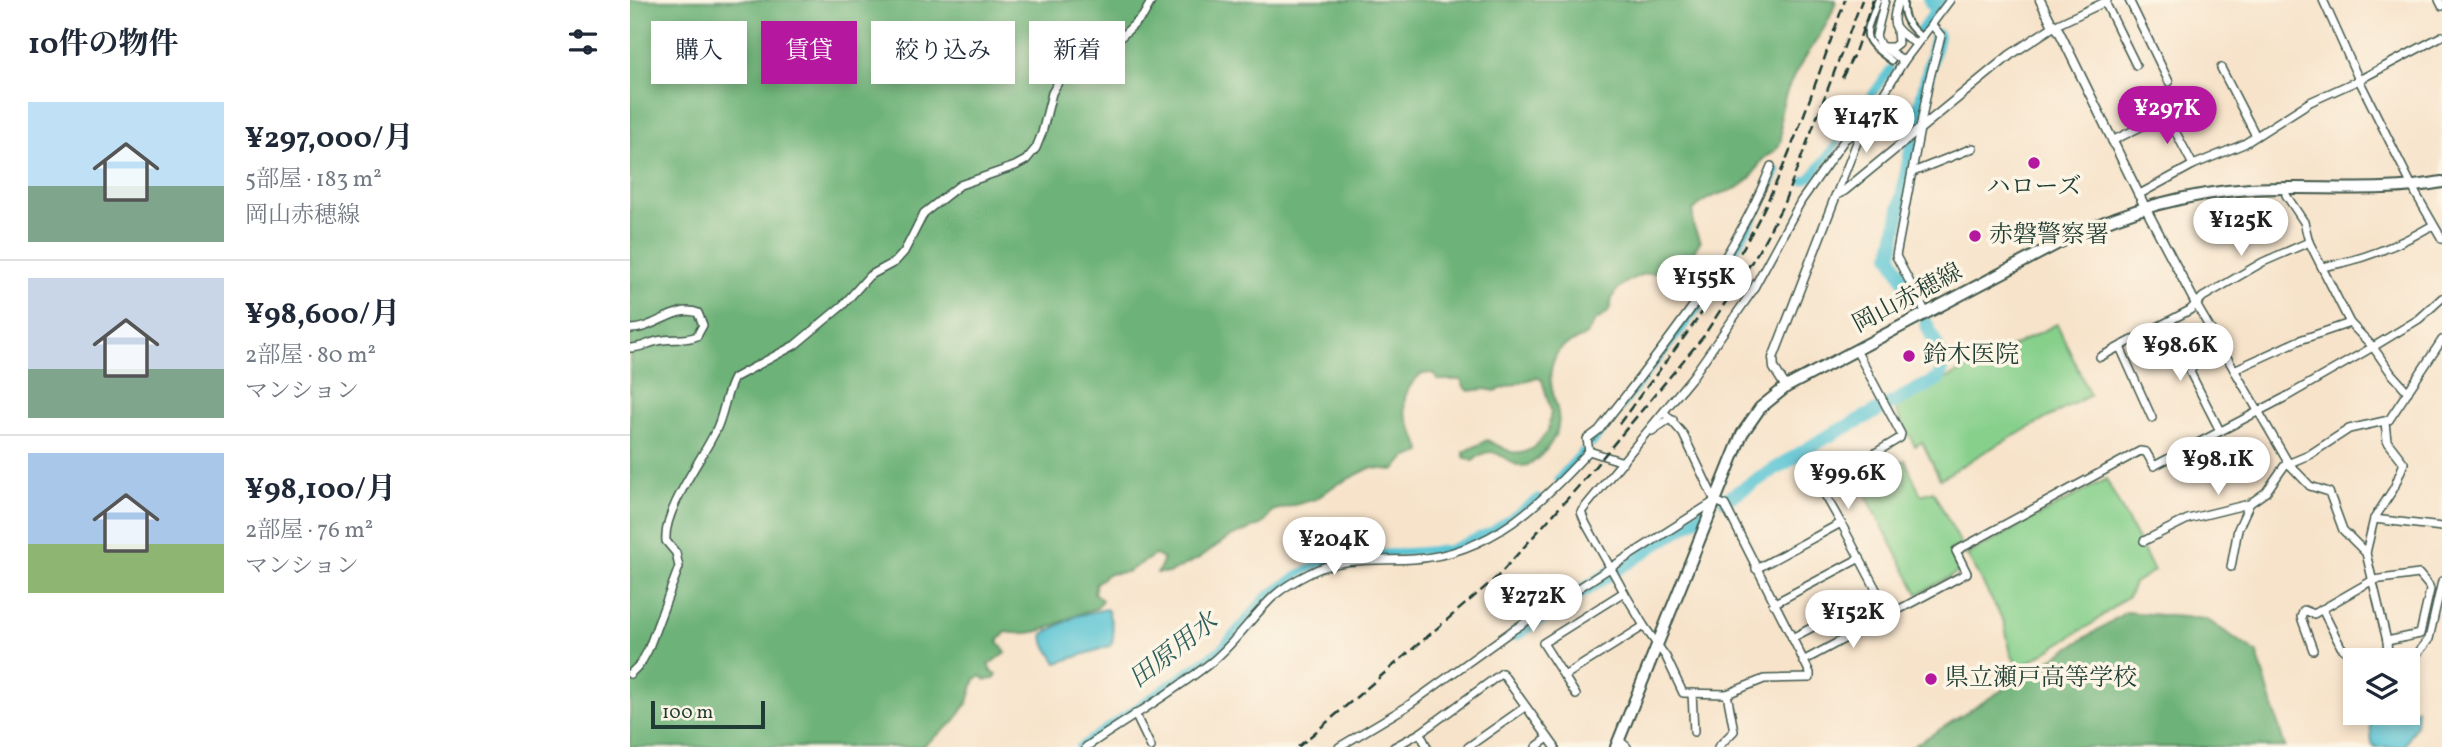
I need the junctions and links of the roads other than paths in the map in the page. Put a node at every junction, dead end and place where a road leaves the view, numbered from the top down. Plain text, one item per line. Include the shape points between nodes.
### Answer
1 (1152, 0) edge
2 (1878, 0) edge
3 (1885, 0) edge
4 (1899, 0) edge
5 (1904, 0) edge
6 (1950, 0) edge
7 (2040, 0) edge
8 (2129, 0) edge
9 (2323, 0) edge
10 (2439, 0) edge
11 (2107, 1) edge
12 (2442, 6) edge
13 (1932, 25) junction
14 (2054, 26) junction
15 (1897, 31) junction
16 (1919, 35) dead end
17 (2442, 36) edge
18 (1916, 44) junction
19 (1883, 47) junction
20 (1892, 61) dead end
21 (1904, 61) junction
22 (2136, 65) dead end
23 (2221, 68) dead end
24 (2359, 80) junction
25 (2169, 82) dead end
26 (2191, 102) dead end
27 (2166, 114) junction
28 (1863, 127) junction
29 (1920, 130) junction
30 (2256, 136) junction
31 (2112, 141) junction
32 (1973, 148) dead end
33 (2193, 165) junction
34 (1772, 166) dead end
35 (1913, 172) junction
36 (2442, 182) edge
37 (2413, 186) junction
38 (2286, 188) junction
39 (2138, 194) junction
40 (1836, 195) junction
41 (2145, 207) junction
42 (2433, 225) junction
43 (2442, 239) edge
44 (2309, 242) junction
45 (2322, 267) junction
46 (2442, 298) edge
47 (2197, 306) junction
48 (1926, 313) junction
49 (2170, 321) junction
50 (2350, 323) junction
51 (630, 329) edge
52 (2442, 340) edge
53 (2120, 347) junction
54 (2373, 347) junction
55 (630, 348) edge
56 (1856, 350) junction
57 (2100, 357) dead end
58 (2234, 370) junction
59 (1786, 387) junction
60 (2408, 392) junction
61 (2257, 411) junction
62 (1664, 412) junction
63 (2152, 418) dead end
64 (1673, 420) junction
65 (2385, 422) junction
66 (2220, 431) junction
67 (1646, 435) junction
68 (1589, 451) junction
69 (1622, 463) junction
70 (2289, 464) junction
71 (1715, 500) junction
72 (2249, 504) junction
73 (2374, 519) junction
74 (1841, 523) junction
75 (2442, 527) edge
76 (2144, 541) dead end
77 (2366, 553) junction
78 (1860, 558) junction
79 (1611, 567) junction
80 (2231, 567) dead end
81 (1756, 569) junction
82 (2373, 580) junction
83 (2442, 581) edge
84 (1624, 592) junction
85 (1878, 593) junction
86 (1773, 604) junction
87 (2322, 609) junction
88 (1889, 614) junction
89 (1644, 626) junction
90 (1791, 638) junction
91 (2387, 641) junction
92 (1658, 647) junction
93 (2388, 648) edge
94 (2343, 649) edge
95 (2313, 650) dead end
96 (2420, 653) edge
97 (1803, 661) junction
98 (630, 674) edge
99 (1563, 676) junction
100 (1692, 694) junction
101 (1727, 694) junction
102 (1576, 695) dead end
103 (1525, 707) junction
104 (1135, 714) junction
105 (1694, 732) dead end
106 (1420, 733) junction
107 (1548, 738) junction
108 (1621, 745) edge
109 (1086, 747) edge
110 (1151, 747) edge
111 (1339, 747) edge
112 (1394, 747) edge
113 (1427, 747) edge
114 (1468, 747) edge
115 (1536, 747) edge
116 (1555, 747) edge
117 (1718, 747) edge

1 - 98 street via 1122,36 1068,65 1052,93 1039,141 1026,160 960,185 924,213 895,262 869,276 795,345 734,378 715,433 667,528 666,541 676,553 679,567 648,650
2 - 20 street via 1867,36 1870,45
3 - 19 street via 1876,36
4 - 15 street via 1894,13
5 - 16 street via 1908,25
6 - 13 street
7 - 14 street
8 - 25 street
9 - 24 street
10 - 12 street
11 - 14 street
11 - 22 street
13 - 18 street
13 - 29 street via 1941,36
14 - 29 street via 2010,55
14 - 31 street
15 - 18 street
15 - 19 street via 1896,46
17 - 24 street
18 - 21 street
19 - 21 street
21 - 28 street
23 - 30 street
24 - 30 street via 2310,102
24 - 37 street
26 - 27 street
27 - 31 street
27 - 33 street
28 - 40 street
28 - 62 street via 1845,139 1801,201 1751,293
29 - 35 street
29 - 40 street
30 - 33 street
31 - 39 street
32 - 35 street
33 - 39 street
34 - 68 street via 1752,212 1717,271 1622,401 1587,439
35 - 48 street via 1896,256
36 - 37 main road, 岡山赤穂線
37 - 38 main road, 岡山赤穂線
37 - 42 street
38 - 41 main road, 岡山赤穂線 via 2221,191
38 - 44 street
39 - 41 street
40 - 59 street via 1773,358
41 - 47 street
41 - 48 main road, 岡山赤穂線 via 2070,237
42 - 43 street
42 - 45 street via 2356,261
44 - 45 street
44 - 47 street via 2263,262
45 - 50 street
46 - 54 street via 2419,319
47 - 49 street
47 - 58 street
48 - 56 main road, 岡山赤穂線
49 - 53 street
49 - 66 street via 2194,365 2190,372
50 - 54 street
50 - 58 street
51 - 55 street via 645,328 685,311 698,313 703,325 690,339 665,339
52 - 60 street
53 - 57 street
53 - 63 street
54 - 60 street
54 - 61 street
56 - 59 main road, 岡山赤穂線
56 - 74 street via 1901,433 1900,438 1820,486
58 - 61 street
59 - 71 main road, 岡山赤穂線 via 1749,421
60 - 65 street
61 - 66 street
61 - 70 street
62 - 64 street
62 - 67 street
64 - 67 street
64 - 71 street
65 - 70 street via 2349,429
65 - 73 street via 2387,441 2404,463
66 - 88 street via 2154,466 2146,452 2140,451 1956,551 1967,573
67 - 69 street
68 - 69 street
68 - 104 street via 1517,522 1471,546 1436,557 1341,562 1289,584 1210,664
69 - 79 street via 1581,512
70 - 72 street via 2259,499
70 - 77 street via 2310,486 2329,492 2343,530
71 - 79 street
71 - 81 street via 1725,505
71 - 92 main road, 岡山赤穂線
72 - 76 street via 2188,519
72 - 80 street
73 - 75 street
73 - 77 street
74 - 78 street
74 - 81 street
77 - 82 street
78 - 85 street
78 - 86 street
79 - 84 street
79 - 111 street via 1406,707
81 - 86 street
82 - 87 street
82 - 91 street
82 - 91 street via 2418,574 2429,586 2420,634
83 - 96 street via 2430,639
84 - 89 street
84 - 99 street via 1543,643
85 - 88 street
85 - 90 street
86 - 90 street
87 - 94 street
87 - 95 street via 2314,614 2304,610 2301,617
88 - 97 street
89 - 92 street
89 - 99 street
90 - 97 street
91 - 93 street
92 - 100 street via 1683,693
92 - 108 main road, 岡山赤穂線
97 - 101 street via 1810,678 1764,678
99 - 102 street
100 - 101 street
100 - 105 street
101 - 117 street via 1734,731
103 - 106 street via 1502,673
103 - 107 street
103 - 114 street
104 - 109 street
104 - 110 street
106 - 112 street
106 - 113 street
107 - 115 street
107 - 116 street

